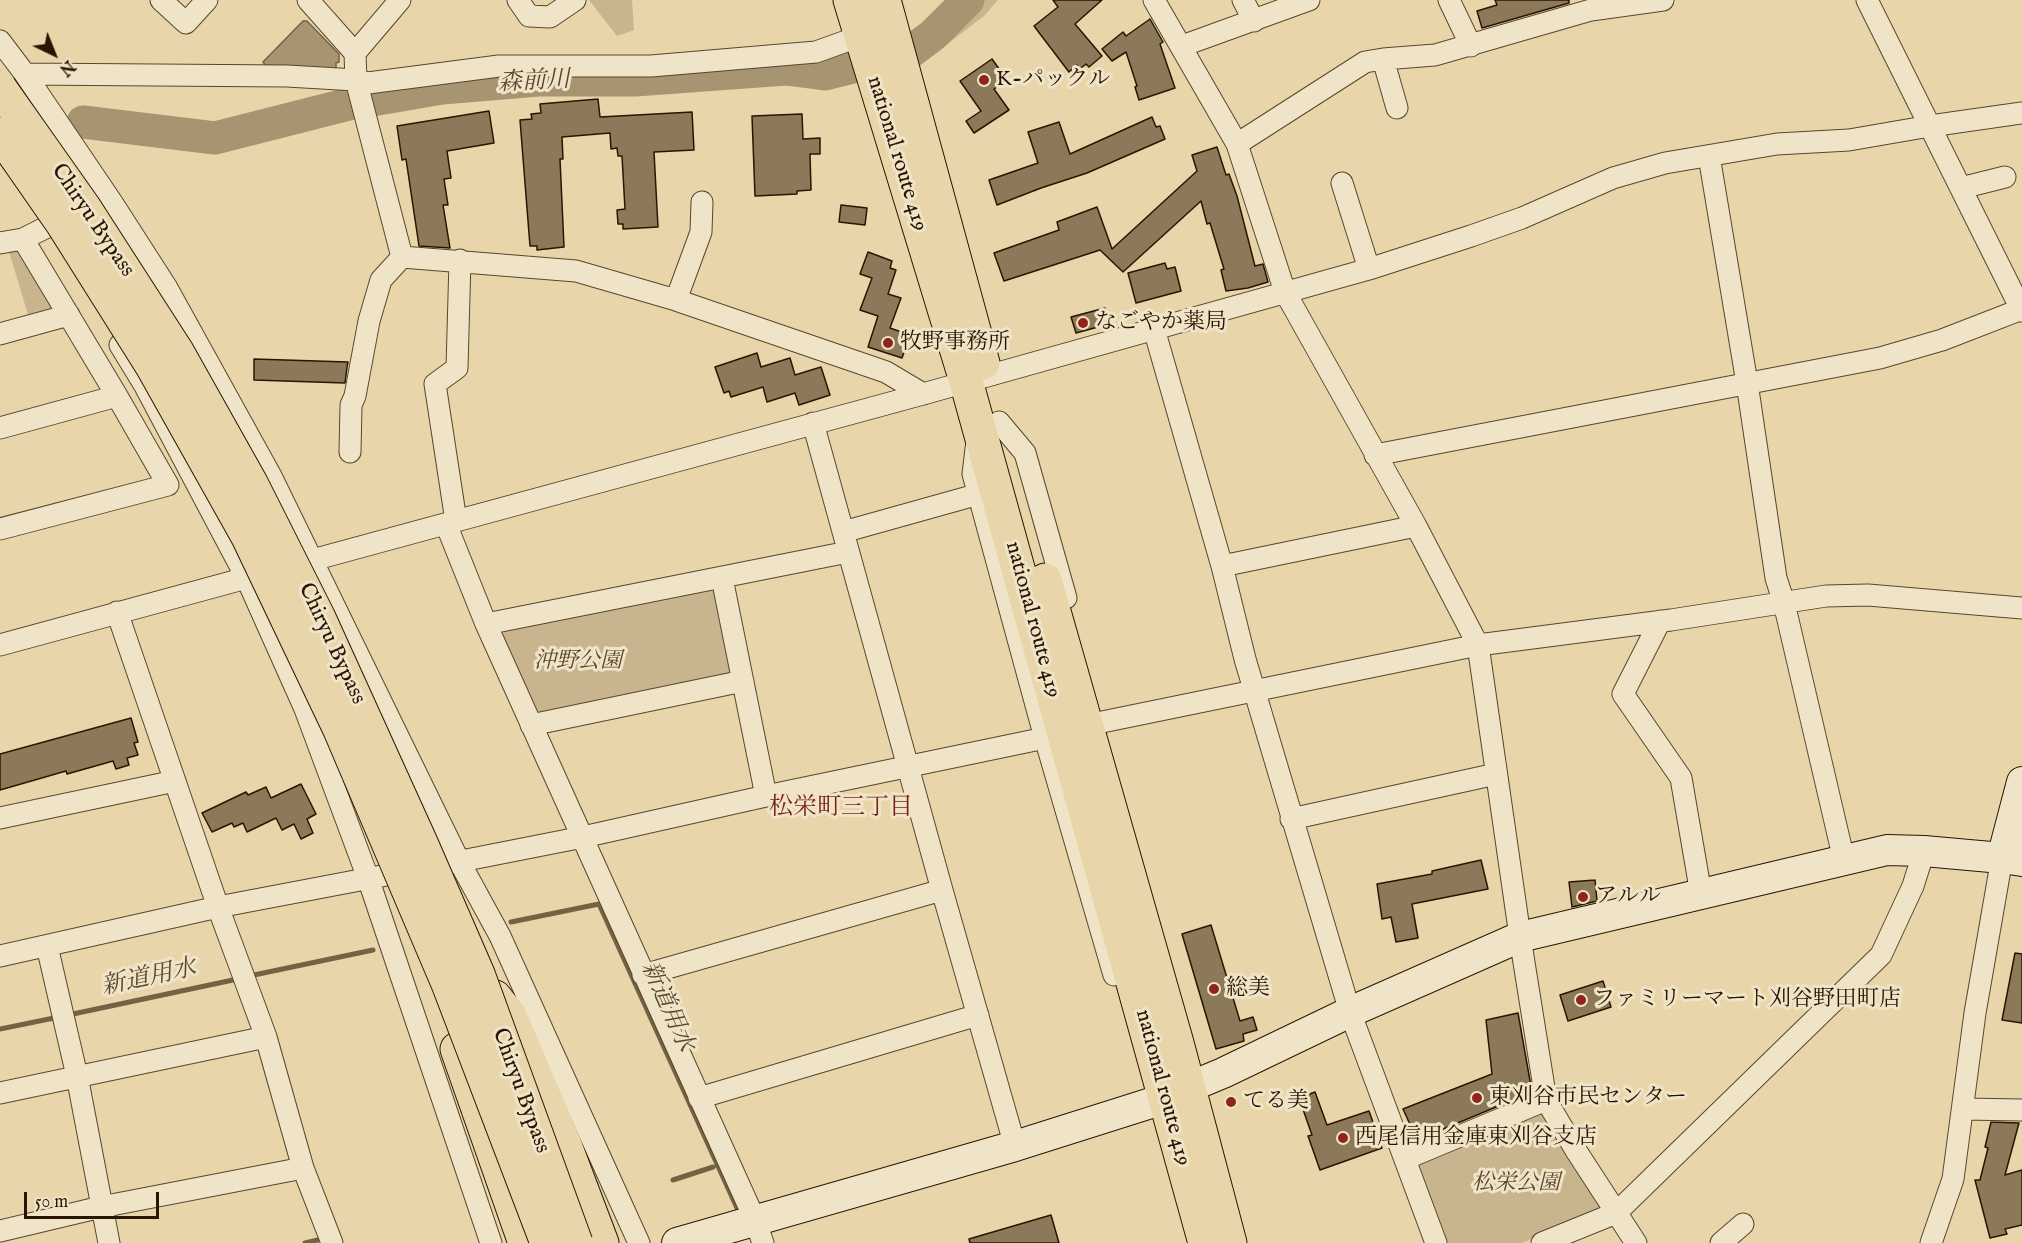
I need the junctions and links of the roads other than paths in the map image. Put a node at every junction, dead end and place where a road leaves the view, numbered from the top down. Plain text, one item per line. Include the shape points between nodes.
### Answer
1 (161, 0) edge
2 (207, 0) edge
3 (308, 0) edge
4 (400, 0) edge
5 (518, 0) edge
6 (575, 0) edge
7 (850, 0) edge
8 (1154, 0) edge
9 (1243, 0) edge
10 (1309, 0) edge
11 (1449, 0) edge
12 (1663, 0) edge
13 (1867, 0) edge
14 (885, 1) edge
15 (1254, 21) junction
16 (0, 41) edge
17 (1182, 46) junction
18 (1470, 46) junction
19 (355, 52) junction
20 (1383, 59) junction
21 (864, 60) junction
22 (13, 81) edge
23 (358, 85) junction
24 (1397, 108) dead end
25 (2022, 113) edge
26 (1930, 126) junction
27 (0, 134) edge
28 (1236, 144) junction
29 (1709, 156) junction
30 (0, 158) edge
31 (2005, 177) dead end
32 (1342, 183) dead end
33 (1961, 188) junction
34 (702, 201) dead end
35 (47, 227) junction
36 (23, 239) junction
37 (0, 243) edge
38 (402, 257) junction
39 (460, 260) junction
40 (1369, 269) junction
41 (1285, 292) junction
42 (676, 300) junction
43 (2022, 310) edge
44 (69, 315) junction
45 (1154, 329) junction
46 (0, 334) edge
47 (976, 378) junction
48 (1747, 383) junction
49 (924, 394) junction
50 (117, 396) junction
51 (813, 423) junction
52 (989, 424) junction
53 (0, 428) edge
54 (350, 452) dead end
55 (1375, 455) junction
56 (979, 494) junction
57 (451, 522) junction
58 (1416, 526) junction
59 (0, 529) edge
60 (845, 542) junction
61 (311, 560) junction
62 (1222, 566) junction
63 (246, 577) junction
64 (722, 578) junction
65 (1784, 603) junction
66 (2022, 608) edge
67 (117, 612) junction
68 (1660, 621) junction
69 (486, 624) junction
70 (0, 645) edge
71 (1478, 645) junction
72 (743, 681) junction
73 (1255, 691) junction
74 (1102, 722) junction
75 (531, 725) junction
76 (1045, 738) junction
77 (909, 766) junction
78 (1496, 774) junction
79 (175, 781) junction
80 (2022, 782) edge
81 (766, 796) junction
82 (0, 818) edge
83 (1291, 819) junction
84 (584, 837) junction
85 (1924, 850) junction
86 (2015, 854) edge
87 (1844, 860) junction
88 (459, 861) junction
89 (368, 878) junction
90 (942, 890) junction
91 (1701, 894) junction
92 (218, 907) junction
93 (1520, 937) junction
94 (47, 946) junction
95 (0, 956) edge
96 (643, 975) junction
97 (464, 980) junction
98 (1350, 1012) junction
99 (978, 1015) junction
100 (266, 1037) junction
101 (77, 1076) junction
102 (0, 1093) edge
103 (1176, 1093) junction
104 (699, 1098) junction
105 (1546, 1100) junction
106 (1963, 1109) junction
107 (2022, 1110) edge
108 (1016, 1146) junction
109 (1405, 1159) junction
110 (303, 1168) junction
111 (101, 1207) junction
112 (1616, 1213) junction
113 (1743, 1224) dead end
114 (0, 1231) edge
115 (759, 1232) edge
116 (109, 1243) edge
117 (332, 1243) edge
118 (491, 1243) edge
119 (525, 1243) edge
120 (547, 1243) edge
121 (576, 1243) edge
122 (602, 1243) edge
123 (639, 1243) edge
124 (677, 1243) edge
125 (1194, 1243) edge
126 (1204, 1243) edge
127 (1230, 1243) edge
128 (1246, 1243) edge
129 (1436, 1243) edge
130 (1542, 1243) edge
131 (1636, 1243) edge
132 (1721, 1243) edge
133 (1931, 1243) edge

1 - 2 street via 186,23
3 - 19 street
4 - 19 street
5 - 6 street via 529,16 550,17
7 - 21 highway, national route 419
8 - 17 street
9 - 15 street
10 - 15 street
11 - 18 street
12 - 18 street via 1591,10
13 - 26 street
14 - 47 highway, national route 419 via 917,120
15 - 17 street
16 - 22 street
17 - 28 street
18 - 20 street via 1435,56
19 - 23 street
20 - 24 street
20 - 28 street via 1365,62
21 - 23 street via 816,52 651,66 499,66
21 - 47 highway, national route 419
22 - 23 street via 275,75
22 - 61 street via 114,204 167,288 271,476
22 - 97 highway, Chiryu Bypass, bridge via 84,207 178,353 251,483 334,650 422,845
23 - 38 street
25 - 26 street
26 - 29 street via 1850,140 1777,144
26 - 33 street
27 - 97 highway, Chiryu Bypass, bridge via 62,223 152,366 248,537
28 - 41 street
29 - 40 street via 1665,163 1613,178 1512,221
29 - 48 street
30 - 35 street
31 - 33 street
32 - 40 street
33 - 43 street
34 - 42 street via 701,232
35 - 36 street
35 - 63 street via 145,386
36 - 37 street
36 - 44 street
38 - 39 street
38 - 54 street via 381,280 369,321 351,405
39 - 42 street via 576,271
39 - 57 street via 458,368 435,384
40 - 41 street
41 - 45 street
41 - 55 street
42 - 49 street via 886,372
43 - 48 street via 1880,358
44 - 46 street
44 - 50 street
45 - 47 street
45 - 62 street
47 - 49 street
47 - 52 highway, national route 419
48 - 55 street
48 - 65 street via 1776,578
49 - 51 street
50 - 53 street
50 - 59 street via 168,485
51 - 57 street
51 - 60 street
52 - 56 street via 973,474
52 - 74 street via 1025,453
52 - 103 highway, national route 419
55 - 58 street
56 - 60 street
56 - 76 street
57 - 61 street
57 - 69 street
58 - 62 street
58 - 71 street
60 - 64 street
60 - 77 street
61 - 63 street
61 - 88 street
62 - 73 street
63 - 67 street
63 - 89 street via 305,709
64 - 69 street
64 - 72 street
65 - 66 street via 1868,595
65 - 68 street
65 - 87 street
67 - 70 street
67 - 79 street
68 - 71 street
68 - 91 street via 1623,694 1681,778
69 - 75 street
71 - 73 street
71 - 78 street
72 - 75 street
72 - 81 street
73 - 74 street
73 - 83 street
74 - 103 street
75 - 84 street
76 - 77 street
76 - 103 street
77 - 81 street
77 - 90 street
78 - 83 street
78 - 93 street
79 - 82 street
79 - 92 street
80 - 86 street
81 - 84 street
83 - 98 street
84 - 88 street
84 - 96 street
85 - 86 street
85 - 87 street via 1887,850
85 - 112 street via 1913,886 1881,955
86 - 106 street via 1975,1013
87 - 91 street
88 - 89 street
88 - 123 street via 500,936
89 - 92 street
89 - 118 street
90 - 96 street
90 - 99 street
91 - 93 street
92 - 94 street
92 - 100 street
93 - 98 street
93 - 105 street
94 - 95 street
94 - 101 street
96 - 104 street
97 - 119 highway, bridge via 453,1039
97 - 120 highway, Chiryu Bypass, bridge
97 - 121 highway, Chiryu Bypass, bridge
97 - 122 highway, bridge via 510,1016
98 - 103 street
98 - 109 street
99 - 104 street
99 - 108 street
100 - 101 street
100 - 110 street
101 - 102 street
101 - 111 street
103 - 108 street
103 - 125 street via 1164,1141
103 - 126 highway, national route 419
103 - 127 highway, national route 419
103 - 128 street
104 - 115 street
105 - 109 street
105 - 112 street
106 - 107 street
106 - 133 street via 1953,1179
108 - 115 street
109 - 129 street
110 - 111 street
110 - 117 street
111 - 114 street
111 - 116 street
112 - 130 street
112 - 131 street
113 - 132 street
115 - 124 street

